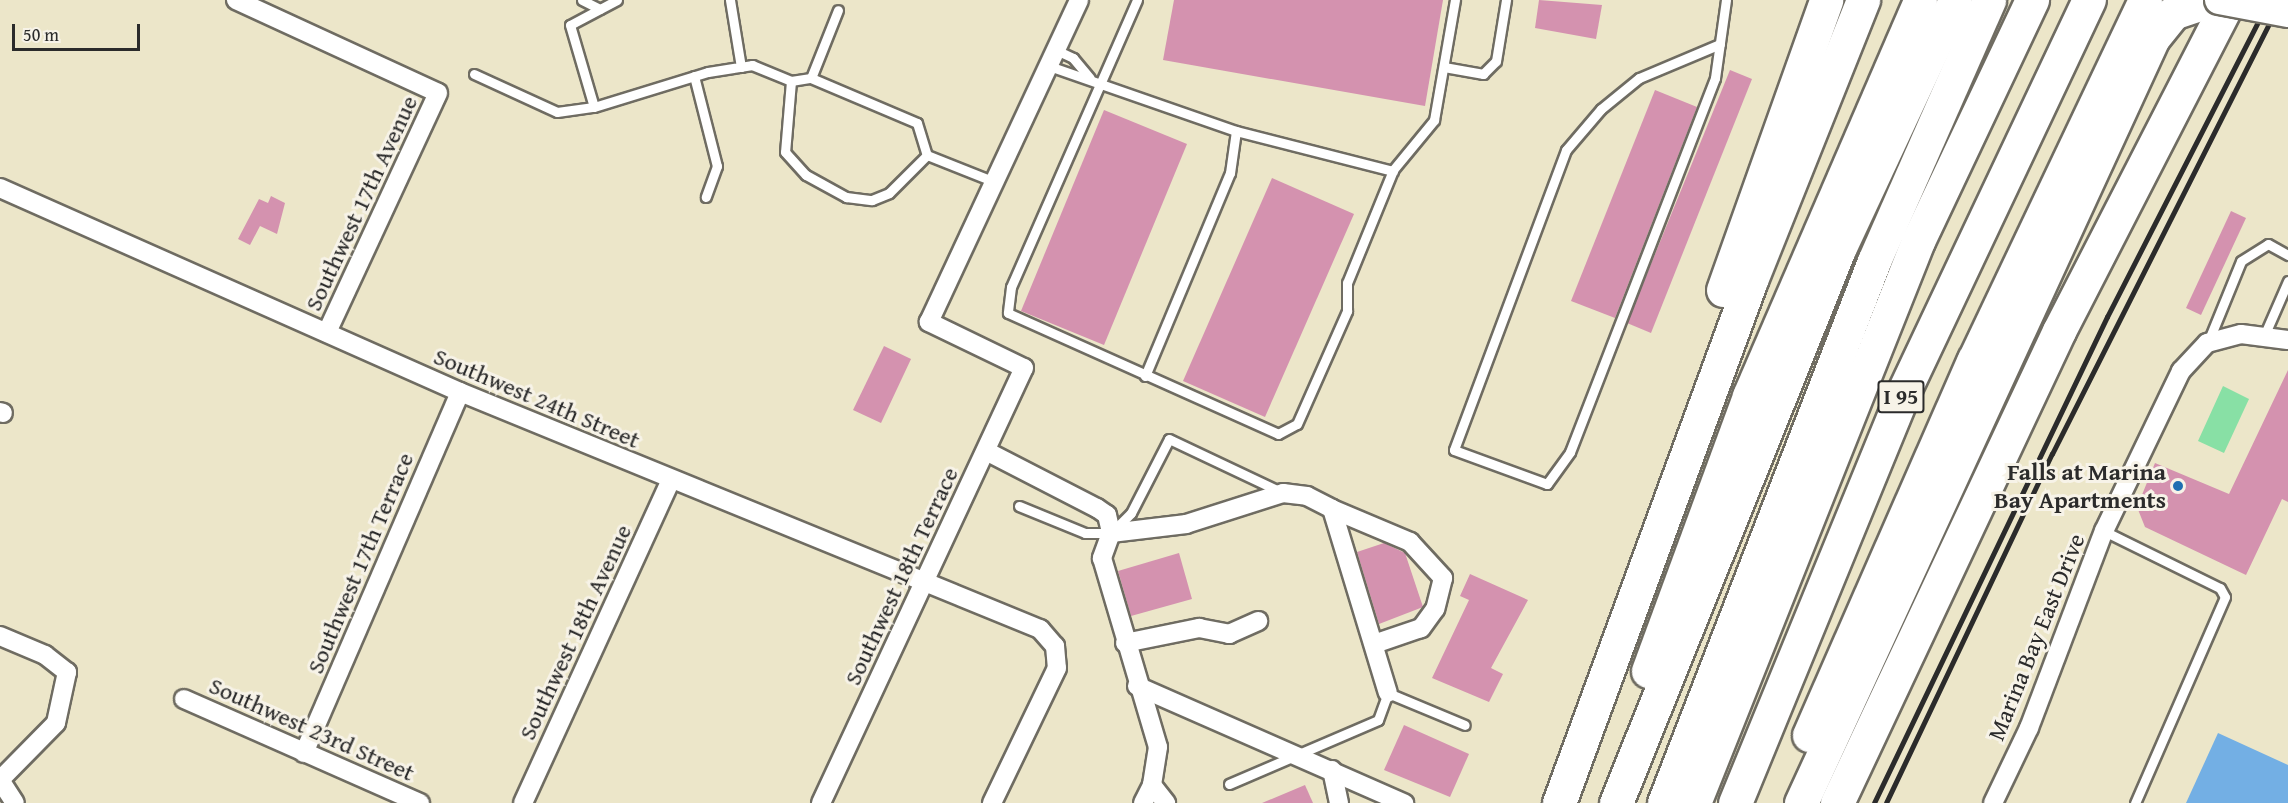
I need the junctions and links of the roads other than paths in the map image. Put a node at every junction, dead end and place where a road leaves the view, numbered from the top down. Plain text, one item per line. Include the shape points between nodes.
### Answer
1 (236, 0) edge
2 (582, 0) edge
3 (617, 0) edge
4 (730, 0) edge
5 (1080, 0) edge
6 (1137, 0) edge
7 (1455, 0) edge
8 (1506, 0) edge
9 (1726, 0) edge
10 (1826, 0) edge
11 (1863, 0) edge
12 (1920, 0) edge
13 (1955, 0) edge
14 (1989, 0) edge
15 (2032, 0) edge
16 (2072, 0) edge
17 (2089, 0) edge
18 (2145, 0) edge
19 (2211, 0) edge
20 (2219, 0) edge
21 (2229, 0) edge
22 (600, 9) junction
23 (837, 10) dead end
24 (2288, 13) edge
25 (1720, 44) junction
26 (1052, 58) junction
27 (741, 67) junction
28 (1444, 67) junction
29 (474, 74) dead end
30 (694, 76) junction
31 (811, 78) junction
32 (1090, 78) junction
33 (791, 81) junction
34 (1100, 83) junction
35 (594, 107) junction
36 (1236, 131) junction
37 (927, 155) junction
38 (1392, 171) junction
39 (994, 182) junction
40 (0, 188) edge
41 (706, 197) dead end
42 (2288, 255) edge
43 (2288, 281) edge
44 (327, 332) junction
45 (2264, 336) junction
46 (2288, 340) edge
47 (2207, 343) junction
48 (1145, 376) junction
49 (460, 392) junction
50 (986, 451) junction
51 (670, 480) junction
52 (1283, 494) junction
53 (1019, 506) dead end
54 (1332, 509) junction
55 (2104, 531) junction
56 (1111, 533) junction
57 (928, 579) junction
58 (1258, 621) dead end
59 (0, 636) edge
60 (1615, 642) junction
61 (1125, 643) junction
62 (1374, 644) junction
63 (1137, 686) junction
64 (1388, 693) junction
65 (184, 699) dead end
66 (1466, 725) dead end
67 (304, 753) junction
68 (1294, 753) junction
69 (1332, 770) junction
70 (0, 780) edge
71 (1229, 784) dead end
72 (1152, 785) junction
73 (15, 803) edge
74 (420, 803) edge
75 (523, 803) edge
76 (820, 803) edge
77 (992, 803) edge
78 (1143, 803) edge
79 (1166, 803) edge
80 (1339, 803) edge
81 (1404, 803) edge
82 (1560, 803) edge
83 (1608, 803) edge
84 (1616, 803) edge
85 (1664, 803) edge
86 (1694, 803) edge
87 (1719, 803) edge
88 (1735, 803) edge
89 (1782, 803) edge
90 (1801, 803) edge
91 (1837, 803) edge
92 (1993, 803) edge
93 (2135, 803) edge

1 - 44 street, Southwest 17th Avenue via 438,93
2 - 22 lane
3 - 22 lane
4 - 27 lane
5 - 26 street
6 - 34 lane
7 - 28 lane
8 - 28 lane via 1496,61 1483,74
9 - 25 lane
10 - 60 highway via 1630,554
11 - 60 highway via 1782,197
12 - 83 highway via 1726,454 1641,691
13 - 84 highway via 1808,325
14 - 85 highway via 1854,309
15 - 86 highway via 1918,241
16 - 87 highway via 1937,268
17 - 88 highway, I 95 via 1903,393
18 - 89 highway via 1974,360
19 - 90 highway via 2173,13 2153,38
20 - 24 main road, bridge
21 - 91 highway via 2035,379
22 - 35 lane via 570,25
23 - 31 lane
25 - 25 lane via 1639,78 1601,109 1566,150 1454,450 1547,484 1570,452 1716,78
26 - 32 lane
26 - 32 lane via 1073,58
26 - 39 street
27 - 30 lane
27 - 33 lane via 752,65
28 - 38 lane via 1434,120
29 - 35 lane via 557,112
30 - 35 lane
30 - 41 lane via 717,166
31 - 33 lane
31 - 37 lane via 917,123
32 - 34 lane
33 - 37 lane via 785,153 806,175 846,197 872,200 889,193
34 - 36 lane
34 - 48 lane via 1006,305 1014,320
36 - 38 lane
36 - 48 lane via 1230,173
37 - 39 lane
38 - 48 lane via 1347,283 1347,311 1297,424 1278,434
39 - 50 street, Southwest 18th Terrace via 929,322 1024,368
40 - 44 street, Southwest 24th Street
42 - 47 lane via 2268,244 2241,261
43 - 45 lane
44 - 49 street, Southwest 24th Street
45 - 46 street
45 - 47 street via 2241,334
47 - 55 street, Marina Bay East Drive via 2181,371
49 - 51 street, Southwest 24th Street
49 - 67 street, Southwest 17th Terrace
50 - 56 street via 1097,508 1107,515
50 - 57 street, Southwest 18th Terrace
51 - 57 street, Southwest 24th Street
51 - 75 street, Southwest 18th Avenue
52 - 54 street via 1307,496
52 - 56 street via 1186,524
52 - 56 lane via 1169,439 1131,513
53 - 56 lane via 1086,533
54 - 62 street
54 - 62 street via 1410,542 1443,578 1435,609 1421,628
55 - 92 street, Marina Bay East Drive via 2029,728
55 - 93 lane via 2220,588 2225,597
56 - 61 street via 1102,558
57 - 76 street, Southwest 18th Terrace
57 - 77 street, Southwest 24th Street via 1040,629 1055,646 1057,668
58 - 61 street via 1229,634 1198,628
59 - 70 street via 45,655 67,672 56,723
60 - 82 highway
61 - 63 street
62 - 64 street
63 - 68 street
63 - 72 street via 1158,747
64 - 66 lane
64 - 68 lane via 1378,720
65 - 67 street, Southwest 23rd Street
67 - 74 street, Southwest 23rd Street
68 - 69 street
68 - 71 lane via 1287,762
69 - 80 street
69 - 81 street
70 - 73 street
72 - 78 street
72 - 79 street

